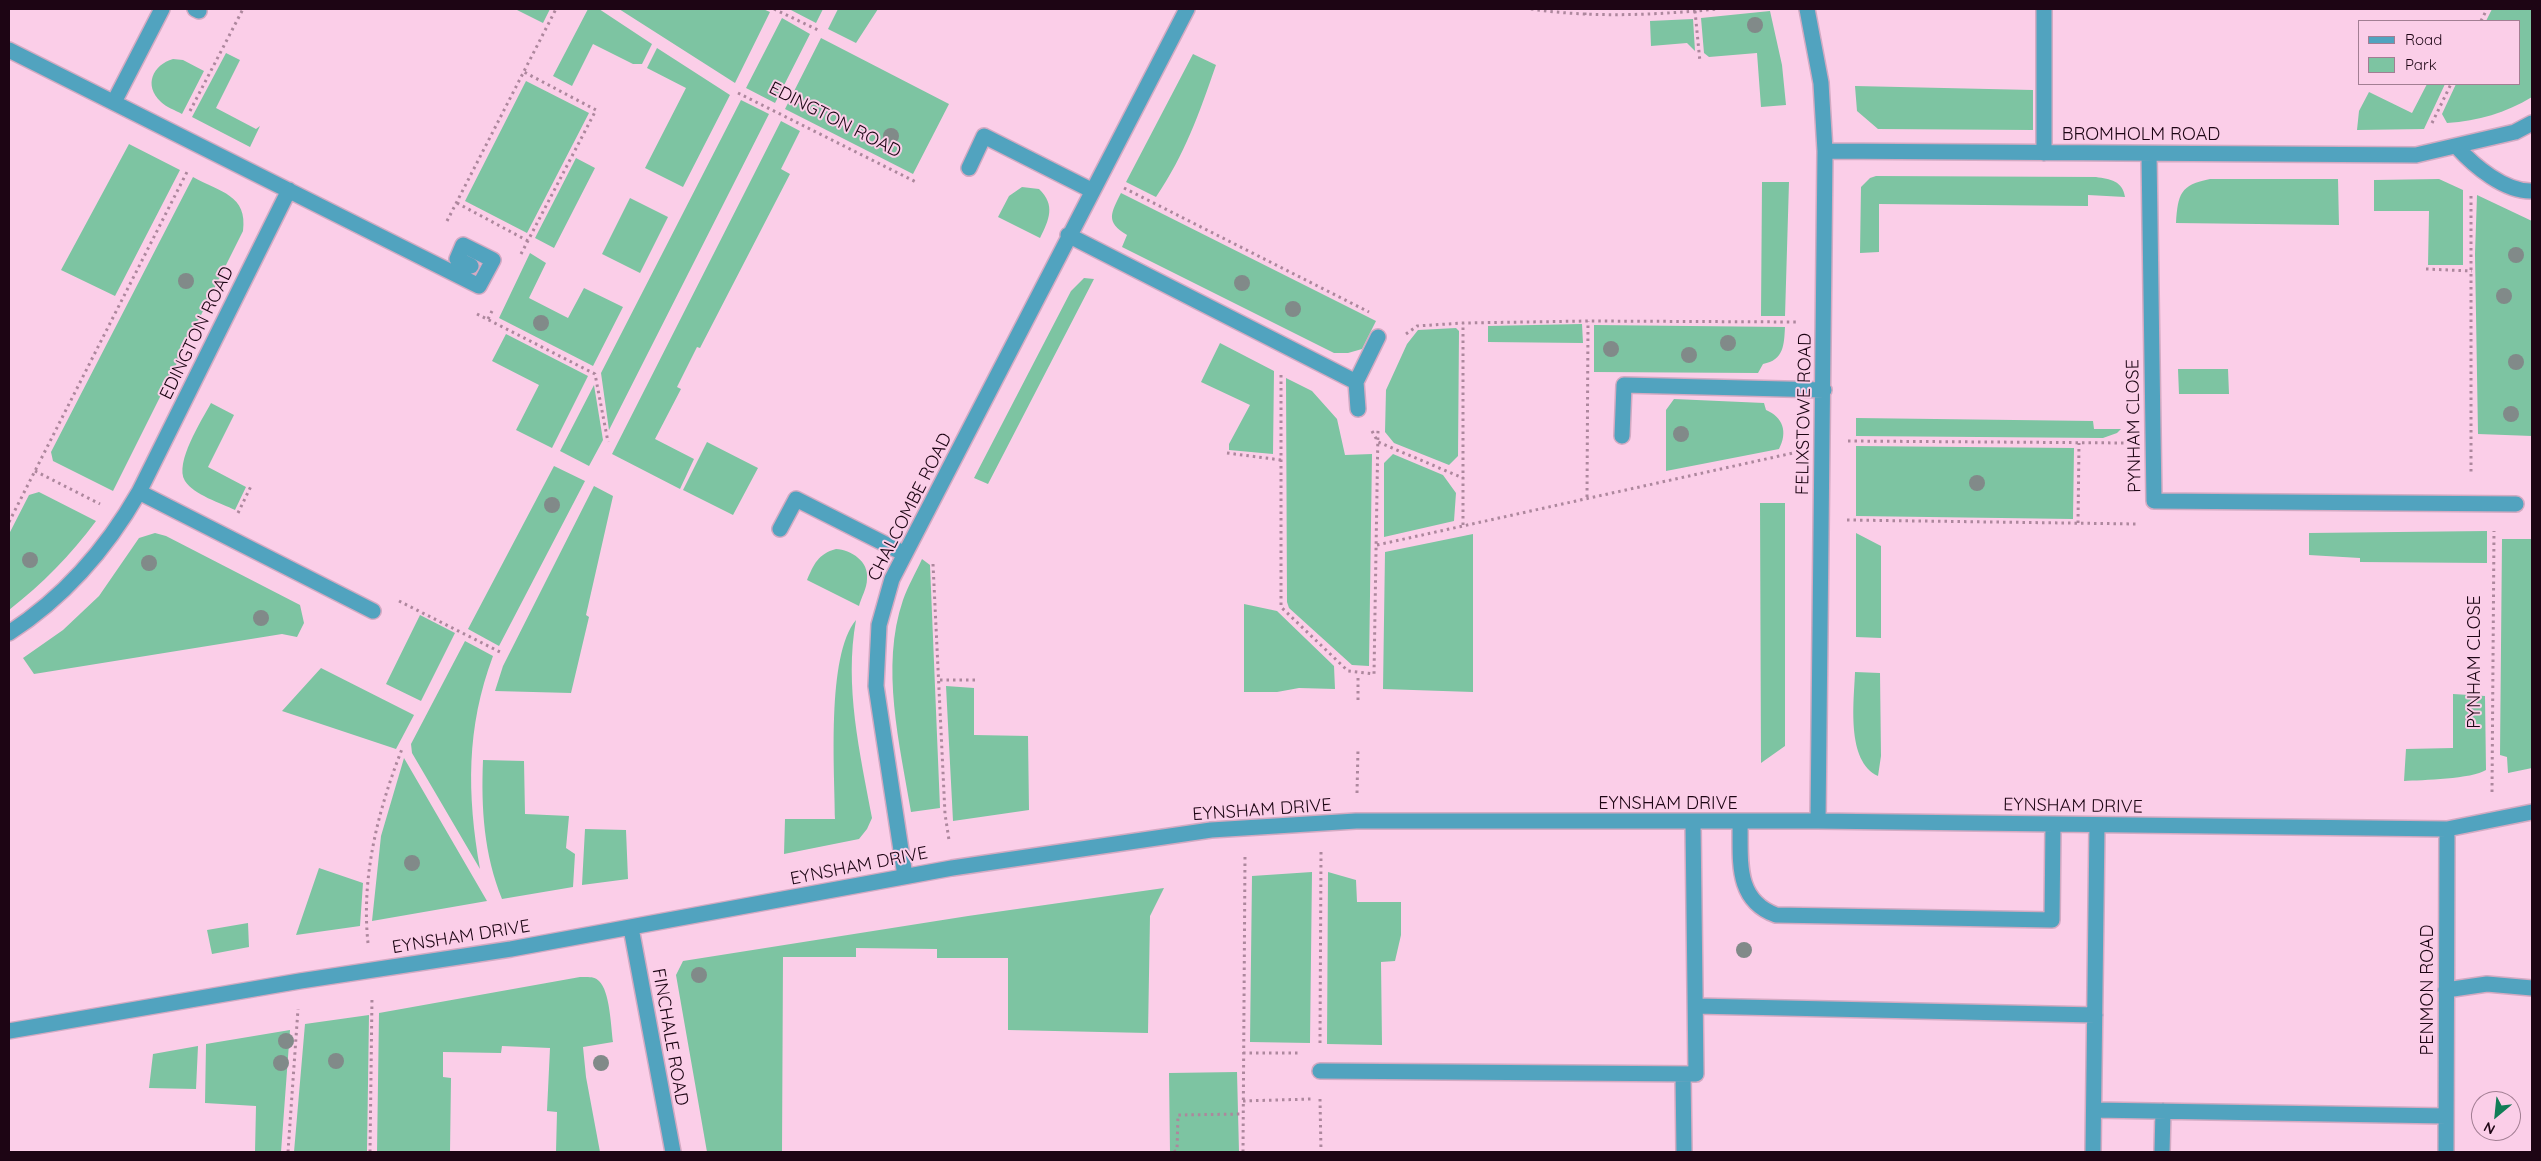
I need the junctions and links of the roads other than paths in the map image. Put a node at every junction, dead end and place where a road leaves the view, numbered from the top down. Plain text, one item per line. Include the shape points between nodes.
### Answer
1 (162, 9) edge
2 (1187, 9) edge
3 (1807, 9) edge
4 (2044, 9) edge
5 (9, 50) edge
6 (114, 102) junction
7 (2532, 123) edge
8 (2457, 147) junction
9 (1825, 151) junction
10 (2044, 153) junction
11 (2149, 154) junction
12 (969, 168) dead end
13 (289, 190) junction
14 (1091, 190) junction
15 (2532, 191) edge
16 (1068, 235) junction
17 (471, 266) dead end
18 (1378, 337) dead end
19 (1356, 382) junction
20 (1824, 390) junction
21 (1358, 409) road end
22 (1622, 436) dead end
23 (139, 492) junction
24 (2516, 504) dead end
25 (780, 530) dead end
26 (905, 554) junction
27 (373, 611) road end
28 (9, 633) edge
29 (2532, 812) edge
30 (1818, 821) junction
31 (1693, 823) junction
32 (1740, 823) junction
33 (2053, 825) junction
34 (2097, 825) junction
35 (2447, 829) junction
36 (905, 876) junction
37 (631, 928) junction
38 (2532, 988) edge
39 (2446, 990) junction
40 (1696, 1006) junction
41 (2095, 1015) junction
42 (9, 1031) edge
43 (1320, 1070) road end
44 (1683, 1074) junction
45 (2094, 1110) junction
46 (2163, 1111) junction
47 (2446, 1116) junction
48 (672, 1152) edge
49 (1684, 1152) edge
50 (2093, 1152) edge
51 (2162, 1152) edge
52 (2446, 1152) edge

1 - 6 street
2 - 14 street, CHALCOMBE ROAD
3 - 9 street, FELIXSTOWE ROAD via 1820,83
4 - 10 street
5 - 6 street
6 - 13 street
7 - 8 street, BROMHOLM ROAD via 2515,132
8 - 11 street, BROMHOLM ROAD via 2416,155
8 - 15 street via 2470,161 2496,179 2522,191
9 - 10 street, BROMHOLM ROAD
9 - 20 street, FELIXSTOWE ROAD
10 - 11 street, BROMHOLM ROAD
11 - 24 street, PYNHAM CLOSE via 2154,501
12 - 14 street via 984,136
13 - 17 street via 479,286 493,260 464,244 457,259
13 - 23 street, EDINGTON ROAD
14 - 16 street, CHALCOMBE ROAD
16 - 19 street
16 - 26 street, CHALCOMBE ROAD
18 - 19 street
19 - 21 street
20 - 22 street via 1624,385
20 - 30 street, FELIXSTOWE ROAD
23 - 27 street
23 - 28 street, EDINGTON ROAD via 125,517 96,555 65,588
25 - 26 street via 796,499
26 - 36 street, CHALCOMBE ROAD via 892,579 879,625 876,686
29 - 35 street, EYNSHAM DRIVE
30 - 32 street, EYNSHAM DRIVE
30 - 33 street, EYNSHAM DRIVE
31 - 32 street, EYNSHAM DRIVE
31 - 36 street, EYNSHAM DRIVE via 1356,821 1211,830
31 - 40 street
32 - 33 street via 1742,880 1752,898 1776,915 2052,920
33 - 34 street, EYNSHAM DRIVE
34 - 35 street, EYNSHAM DRIVE
34 - 41 street
35 - 39 street, PENMON ROAD
36 - 37 street, EYNSHAM DRIVE
37 - 42 street, EYNSHAM DRIVE
37 - 48 street, FINCHALE ROAD
38 - 39 street via 2487,984
39 - 47 street, PENMON ROAD
40 - 41 street
40 - 44 street via 1696,1074
41 - 45 street
43 - 44 street
44 - 49 street
45 - 46 street
45 - 50 street
46 - 47 street
46 - 51 street
47 - 52 street, PENMON ROAD

